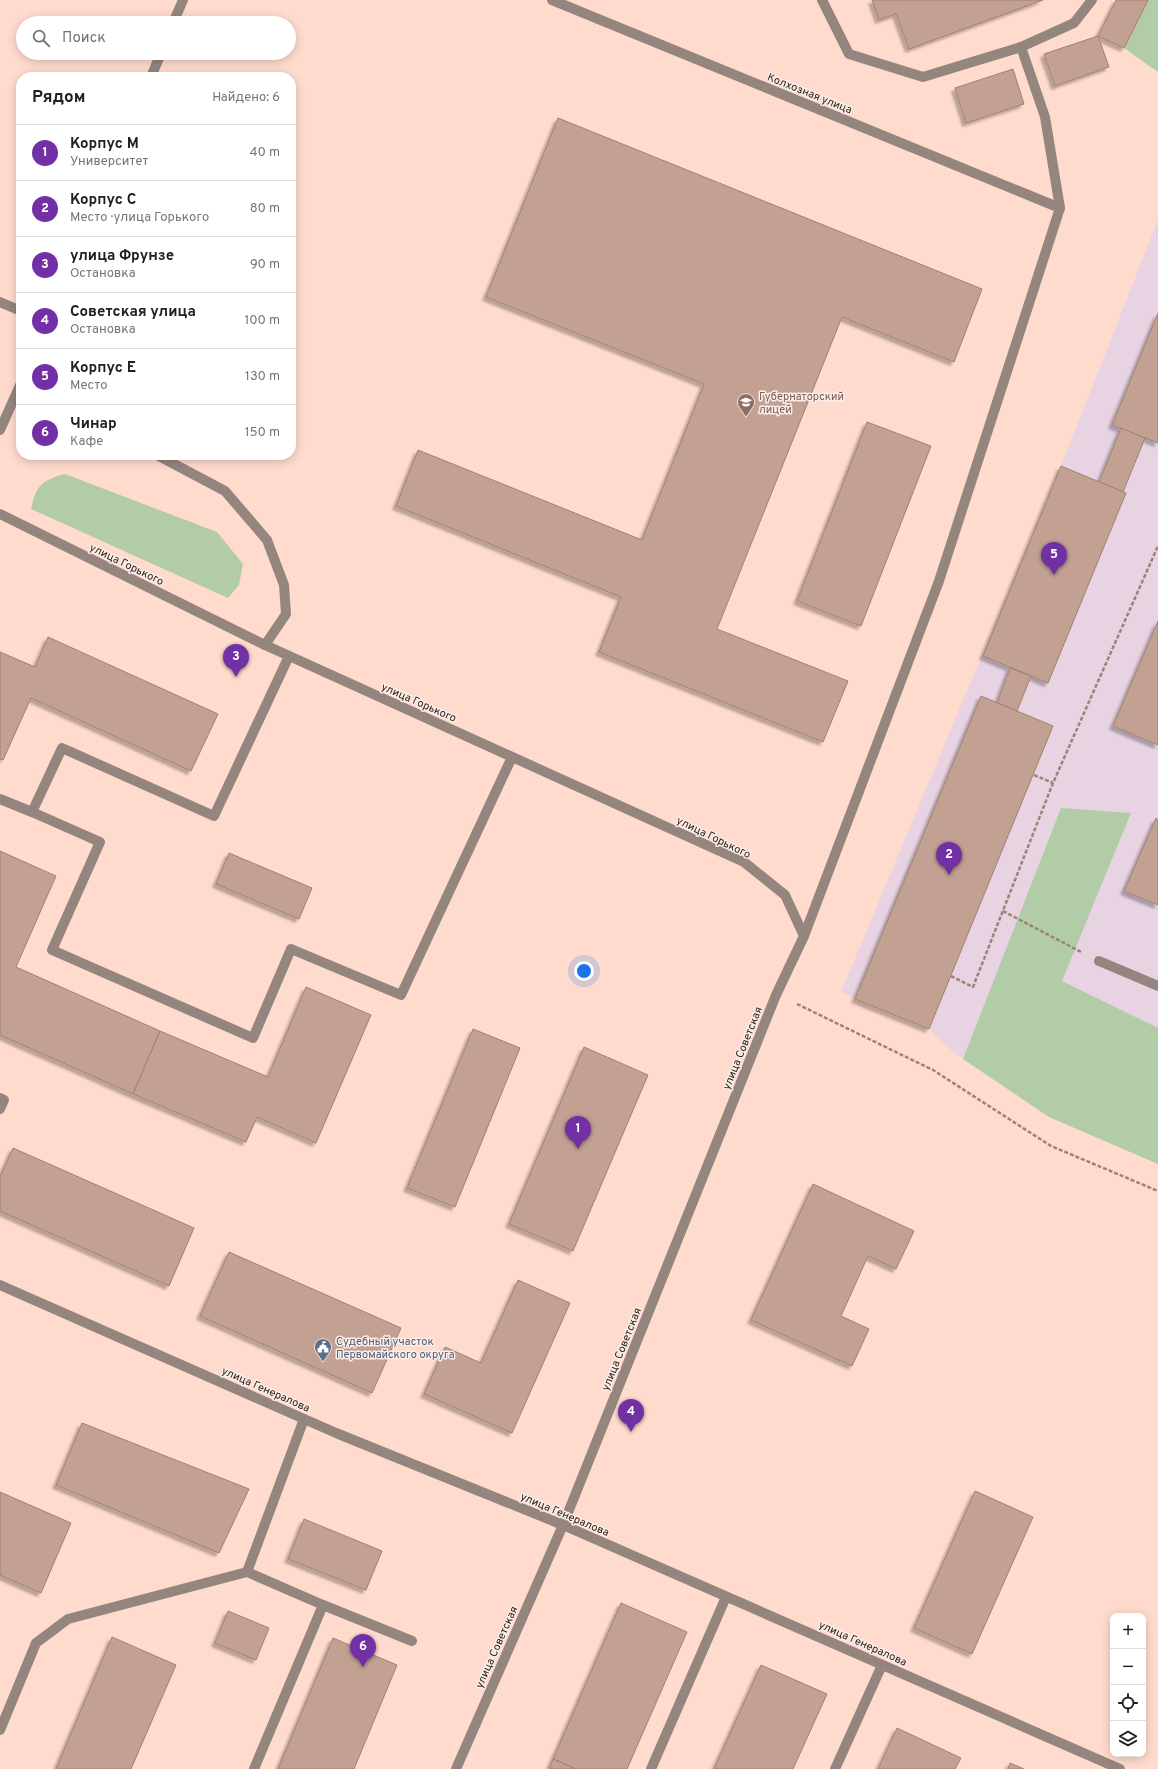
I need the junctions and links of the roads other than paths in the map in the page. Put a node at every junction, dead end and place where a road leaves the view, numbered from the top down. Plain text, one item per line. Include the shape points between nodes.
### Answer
1 (183, 0) edge
2 (552, 0) edge
3 (822, 0) edge
4 (1092, 0) edge
5 (176, 16) edge
6 (1021, 47) junction
7 (158, 60) edge
8 (152, 72) edge
9 (1060, 208) junction
10 (0, 302) edge
11 (16, 309) edge
12 (16, 396) edge
13 (0, 430) edge
14 (166, 460) edge
15 (0, 514) edge
16 (265, 645) junction
17 (289, 656) junction
18 (512, 757) junction
19 (0, 799) edge
20 (32, 812) junction
21 (804, 936) junction
22 (1099, 961) road end
23 (1158, 986) edge
24 (0, 1098) edge
25 (0, 1108) edge
26 (0, 1285) edge
27 (304, 1419) junction
28 (563, 1525) junction
29 (247, 1572) junction
30 (726, 1597) junction
31 (323, 1605) junction
32 (412, 1641) dead end
33 (882, 1665) junction
34 (0, 1730) edge
35 (254, 1769) edge
36 (456, 1769) edge
37 (651, 1769) edge
38 (836, 1769) edge
39 (1120, 1769) edge

1 - 5 street
2 - 9 street, Колхозная улица
3 - 6 street via 849,54 923,76
4 - 6 street via 1074,22
6 - 9 street via 1044,117
7 - 8 street
9 - 21 street, улица Советская via 939,581
10 - 11 street
12 - 13 street
14 - 16 street via 225,491 267,540 284,585 286,614
15 - 16 street, улица Горького
16 - 17 street, улица Горького
17 - 18 street, улица Горького
17 - 20 street via 214,816 62,748
18 - 20 street via 401,995 291,949 253,1038 52,950 100,842
18 - 21 street, улица Горького via 744,862 785,895
19 - 20 street
21 - 28 street, улица Советская via 776,995
22 - 23 street
24 - 25 street via 4,1100
26 - 27 street, улица Генералова
27 - 28 street, улица Генералова
27 - 29 street
28 - 30 street, улица Генералова
28 - 36 street, улица Советская
29 - 31 street
29 - 34 street via 68,1619 36,1643
30 - 33 street, улица Генералова
30 - 37 street
31 - 32 street
31 - 35 street
33 - 38 street
33 - 39 street, улица Генералова

